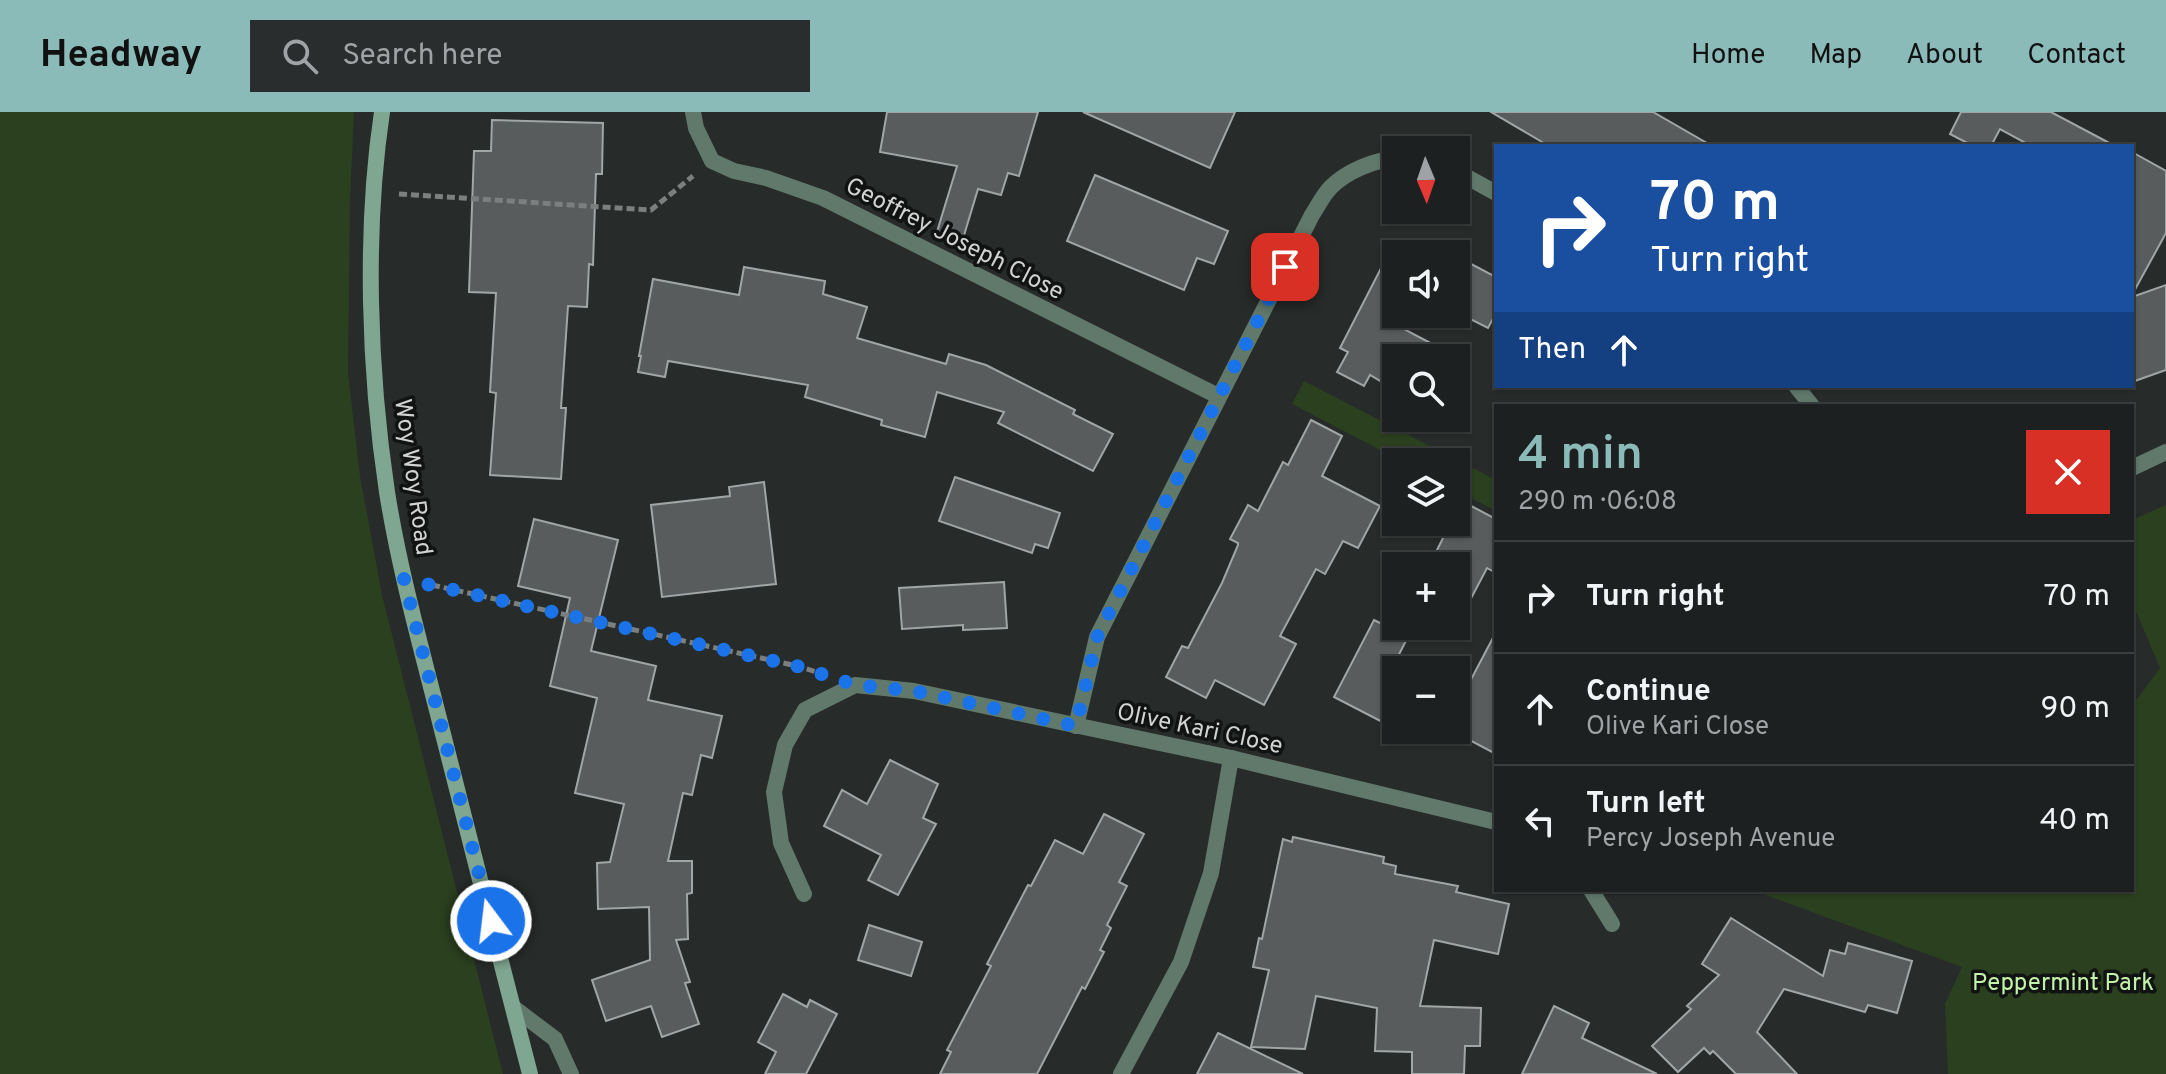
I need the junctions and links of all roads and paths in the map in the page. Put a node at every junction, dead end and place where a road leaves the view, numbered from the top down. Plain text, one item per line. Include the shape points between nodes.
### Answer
1 (382, 112) edge
2 (693, 112) edge
3 (1382, 160) edge
4 (712, 161) junction
5 (1470, 179) edge
6 (373, 192) junction
7 (1494, 192) edge
8 (1798, 388) edge
9 (1218, 396) junction
10 (1810, 404) edge
11 (2166, 452) edge
12 (2134, 467) edge
13 (404, 579) junction
14 (855, 685) junction
15 (1076, 726) junction
16 (1231, 758) junction
17 (1494, 822) edge
18 (1592, 892) edge
19 (804, 894) dead end
20 (1612, 924) dead end
21 (514, 1008) junction
22 (530, 1074) edge
23 (571, 1074) edge
24 (1121, 1074) edge

1 - 6 main road, Woy Woy Road
2 - 4 street
3 - 9 street via 1331,187
4 - 6 path via 651,210
4 - 9 street, Geoffrey Joseph Close via 823,198
5 - 7 street
6 - 13 main road, Woy Woy Road via 376,376 387,491
8 - 10 street
9 - 15 street via 1097,637
11 - 12 street
13 - 14 path via 797,666
13 - 21 main road, Woy Woy Road
14 - 15 street, Olive Kari Close via 914,691
14 - 19 street via 805,710 785,745 774,792 781,843
15 - 16 street, Olive Kari Close
16 - 17 street, Olive Kari Close
16 - 24 street via 1211,873 1181,962
18 - 20 street
21 - 22 main road, Woy Woy Road
21 - 23 street via 555,1039

